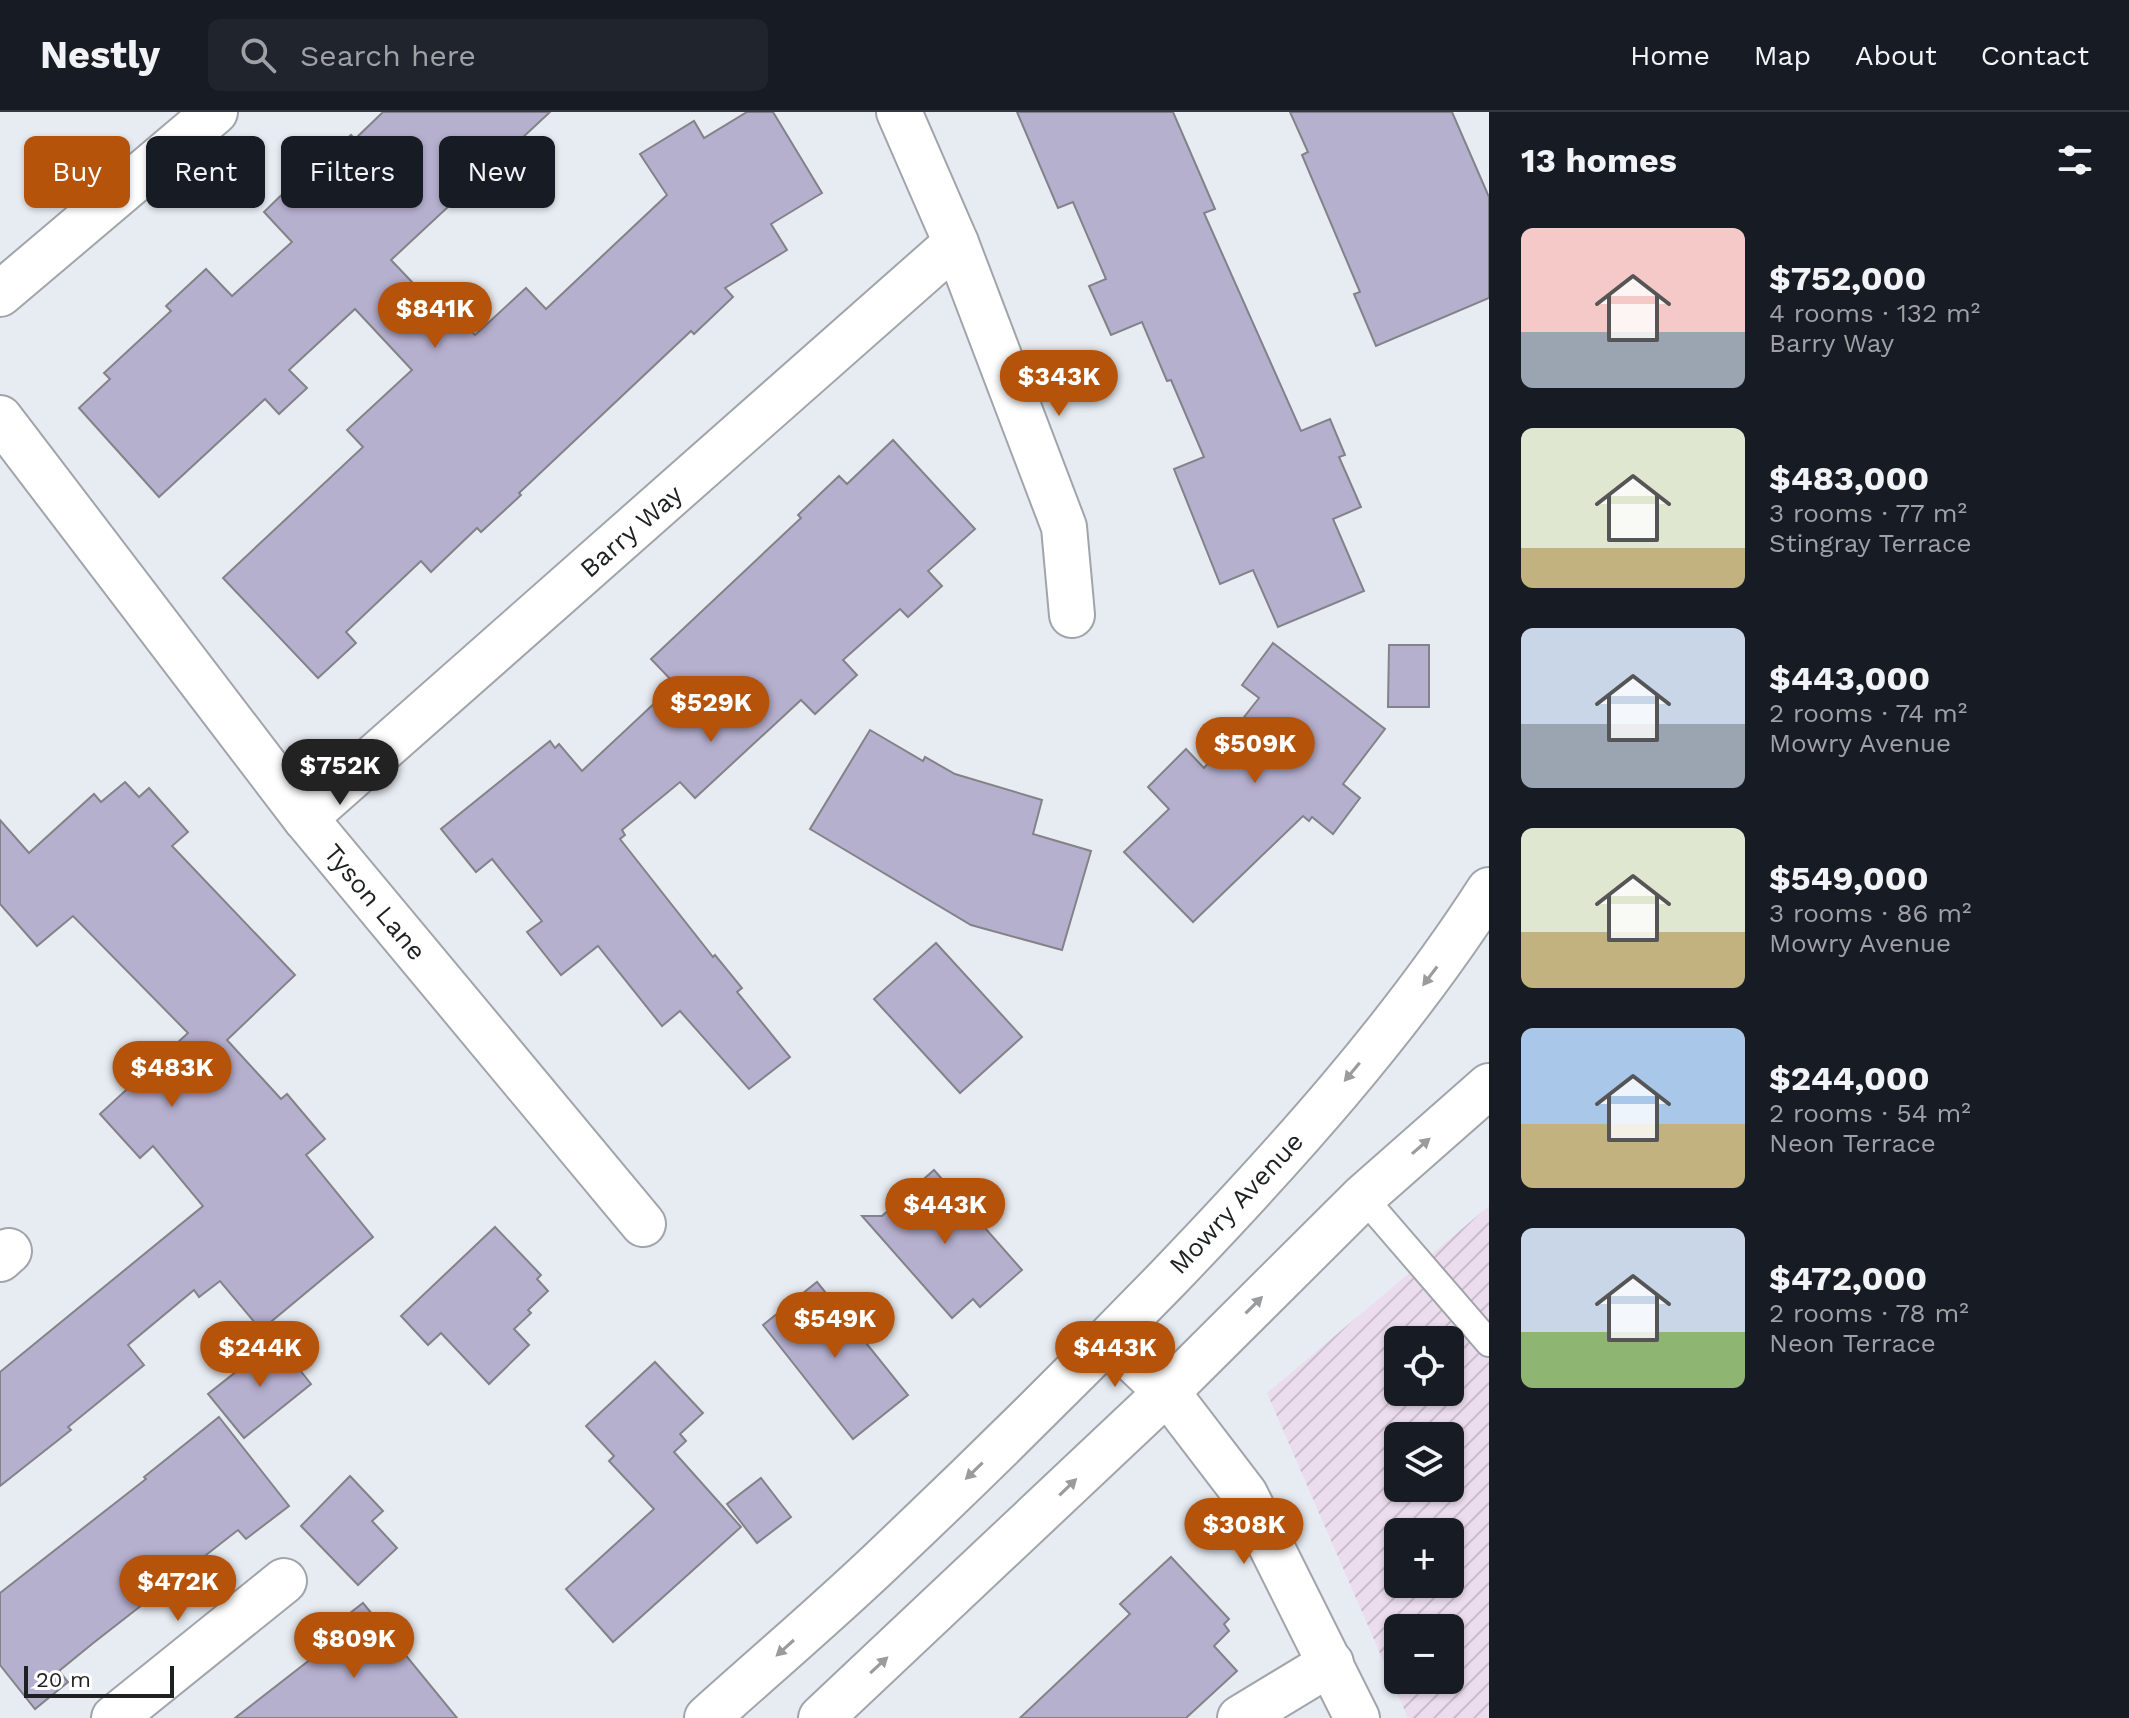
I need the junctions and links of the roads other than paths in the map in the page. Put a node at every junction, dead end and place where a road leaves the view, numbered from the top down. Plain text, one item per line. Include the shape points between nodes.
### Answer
1 (215, 112) edge
2 (899, 112) edge
3 (956, 243) junction
4 (0, 294) edge
5 (0, 418) edge
6 (1072, 615) dead end
7 (305, 818) junction
8 (1489, 890) edge
9 (1489, 1086) edge
10 (1363, 1197) junction
11 (643, 1224) dead end
12 (1110, 1338) junction
13 (1489, 1343) edge
14 (1167, 1392) junction
15 (284, 1581) dead end
16 (1331, 1663) junction
17 (114, 1718) edge
18 (707, 1718) edge
19 (821, 1718) edge
20 (1240, 1718) edge
21 (1357, 1718) edge

1 - 4 street
2 - 3 street
3 - 6 street via 1064,527
3 - 7 street, Barry Way
5 - 7 street, Tyson Lane
7 - 11 street, Tyson Lane
8 -> 12 street, Mowry Avenue via 1402,1012 1266,1175
10 -> 9 street
10 - 13 lane
14 -> 10 street
12 - 14 street
12 -> 18 street, Mowry Avenue via 890,1554
14 - 16 street via 1245,1494
19 -> 14 street
15 - 17 street
16 - 20 street
16 - 21 street

